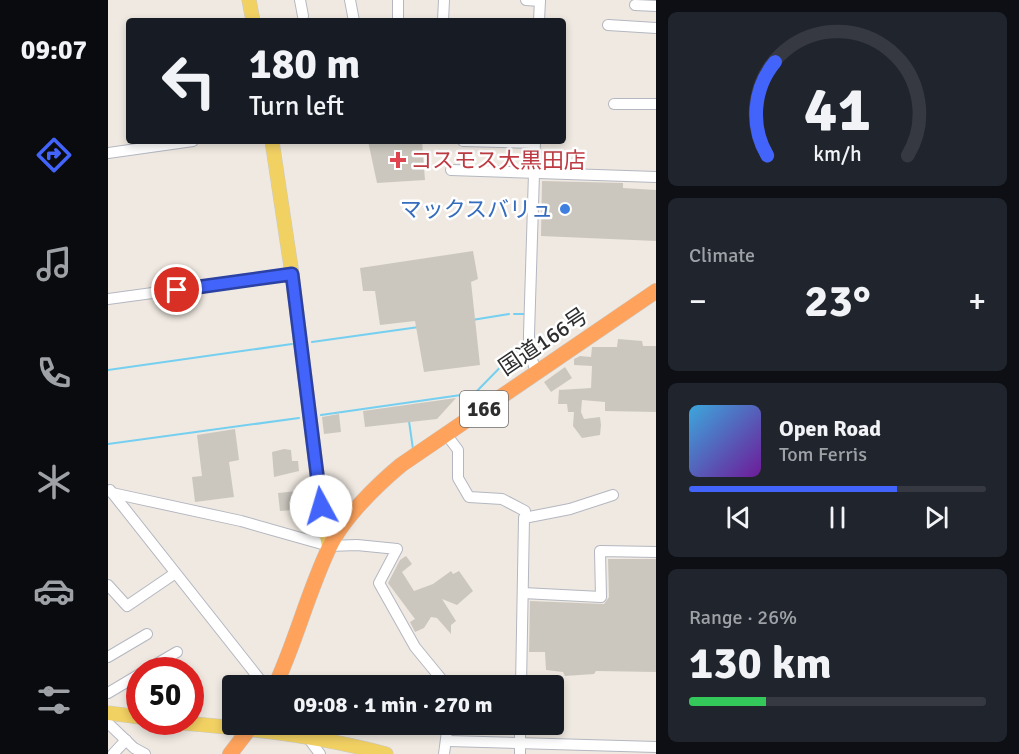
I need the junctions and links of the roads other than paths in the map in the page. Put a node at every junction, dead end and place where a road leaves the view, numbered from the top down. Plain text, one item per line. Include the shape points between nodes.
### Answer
1 (249, 0) edge
2 (300, 0) edge
3 (350, 0) edge
4 (398, 0) edge
5 (444, 0) edge
6 (526, 0) edge
7 (540, 0) edge
8 (635, 5) dead end
9 (656, 6) edge
10 (303, 16) dead end
11 (252, 18) edge
12 (353, 18) edge
13 (398, 18) edge
14 (443, 18) edge
15 (539, 18) edge
16 (608, 25) dead end
17 (656, 28) edge
18 (614, 104) dead end
19 (656, 104) edge
20 (172, 144) edge
21 (272, 144) edge
22 (535, 144) edge
23 (108, 153) edge
24 (451, 170) dead end
25 (532, 171) junction
26 (656, 177) edge
27 (292, 274) junction
28 (656, 291) edge
29 (108, 299) edge
30 (536, 373) junction
31 (446, 434) junction
32 (110, 490) edge
33 (613, 495) dead end
34 (525, 511) dead end
35 (329, 546) junction
36 (656, 552) edge
37 (174, 574) junction
38 (108, 585) edge
39 (523, 593) junction
40 (147, 634) dead end
41 (177, 652) dead end
42 (108, 657) edge
43 (168, 657) edge
44 (256, 675) edge
45 (280, 675) edge
46 (438, 675) edge
47 (521, 675) edge
48 (126, 682) edge
49 (108, 693) edge
50 (108, 713) edge
51 (126, 715) edge
52 (108, 723) edge
53 (204, 724) edge
54 (222, 725) edge
55 (245, 735) edge
56 (287, 735) edge
57 (448, 735) edge
58 (309, 740) junction
59 (448, 741) junction
60 (132, 747) edge
61 (656, 747) edge
62 (520, 748) edge
63 (113, 754) edge
64 (145, 754) edge
65 (230, 754) edge
66 (320, 754) edge
67 (386, 754) edge
68 (444, 754) edge

1 - 11 main road
2 - 10 street
3 - 12 street
4 - 13 street
5 - 14 street
6 - 7 street
7 - 15 street
8 - 9 street
16 - 17 street
18 - 19 street
20 - 23 street
21 - 27 main road
22 - 25 street
24 - 25 street
25 - 26 street
25 - 30 street via 529,349
27 - 29 street
27 - 35 main road
28 - 30 highway, 国道166号 / 166
30 - 31 highway, 国道166号 / 166
31 - 34 street via 458,450 458,478 470,497 502,499
31 - 35 highway, 国道166号 / 166 via 374,488
32 - 35 street via 241,520
32 - 37 street
33 - 39 street via 524,518
35 - 45 highway, 国道166号 / 166
35 - 46 street via 397,549 379,583 415,647
36 - 39 street via 600,551 601,597
37 - 38 street via 127,606
37 - 44 street
39 - 47 street
40 - 42 street
41 - 43 street
48 - 49 street
50 - 51 main road
52 - 60 street
53 - 54 main road
55 - 65 highway
56 - 58 main road
57 - 59 street
58 - 66 street
58 - 67 main road
59 - 62 street
59 - 68 street
60 - 63 street
60 - 64 street
61 - 62 street

